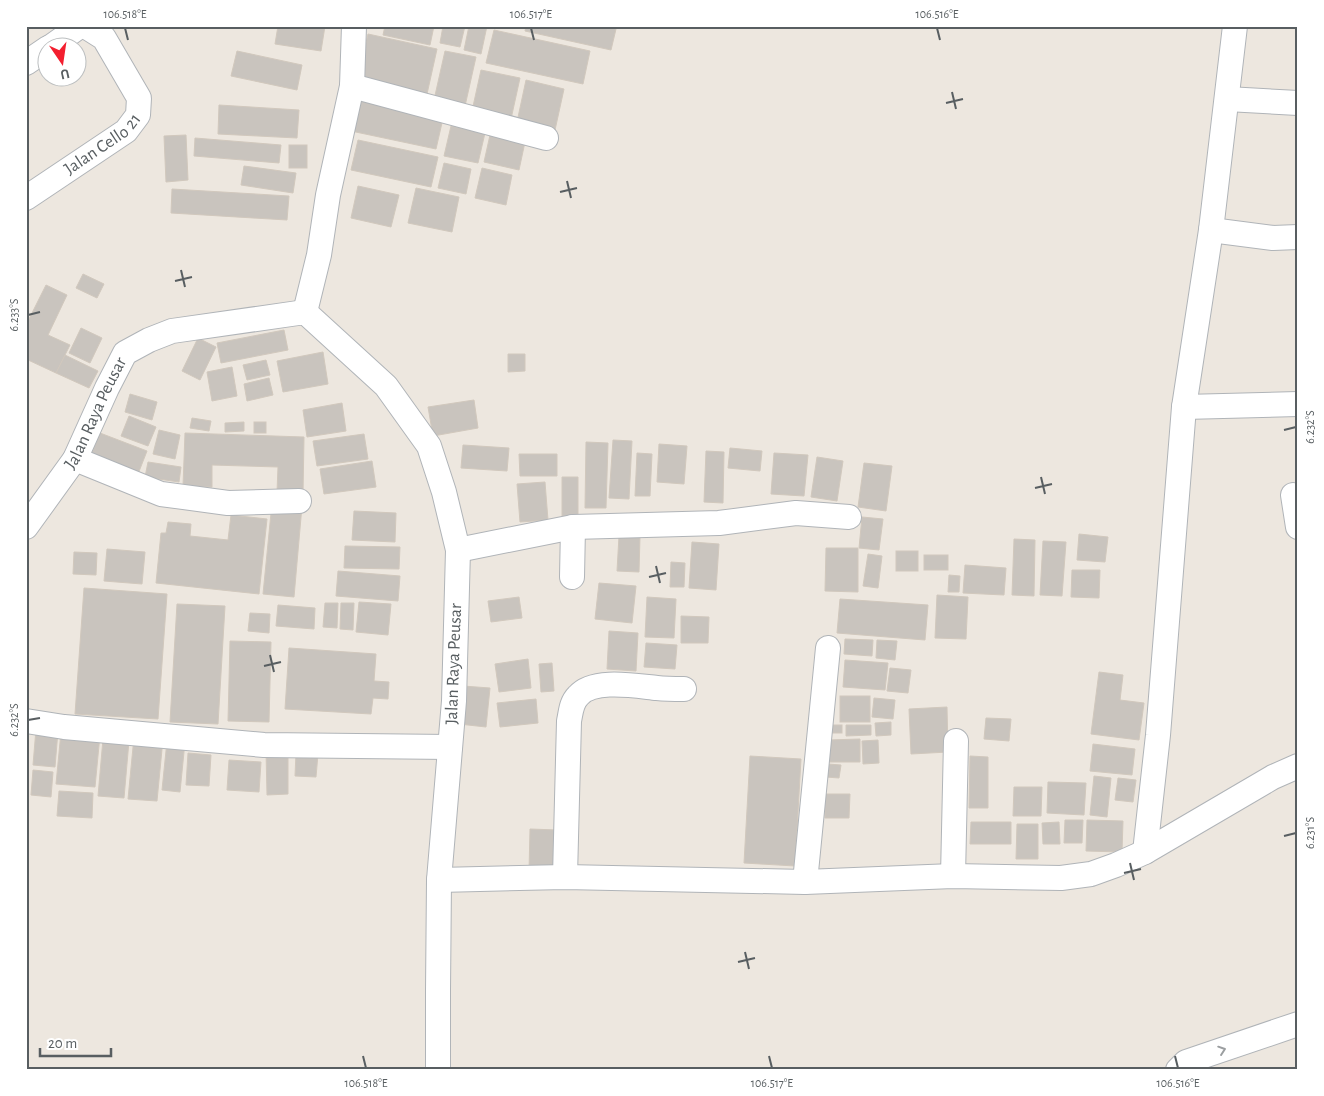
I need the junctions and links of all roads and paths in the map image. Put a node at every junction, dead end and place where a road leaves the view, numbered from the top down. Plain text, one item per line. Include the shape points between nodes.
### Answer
1 (80, 26) edge
2 (85, 26) edge
3 (354, 26) edge
4 (1235, 26) edge
5 (63, 38) edge
6 (38, 55) edge
7 (26, 63) edge
8 (352, 86) junction
9 (1227, 99) junction
10 (1298, 103) edge
11 (546, 138) dead end
12 (26, 198) edge
13 (1211, 230) junction
14 (1298, 237) edge
15 (305, 312) junction
16 (1298, 404) edge
17 (1184, 407) junction
18 (75, 459) junction
19 (1293, 495) dead end
20 (299, 501) dead end
21 (849, 517) dead end
22 (26, 527) edge
23 (573, 527) junction
24 (1298, 527) edge
25 (458, 550) junction
26 (572, 576) dead end
27 (828, 648) dead end
28 (684, 689) dead end
29 (26, 721) edge
30 (956, 740) dead end
31 (450, 747) junction
32 (1298, 766) edge
33 (1145, 852) junction
34 (953, 876) junction
35 (566, 878) junction
36 (439, 880) junction
37 (805, 882) junction
38 (1298, 1024) edge
39 (438, 1070) edge
40 (1178, 1070) edge

1 - 5 street
2 - 12 street, Jalan Cello 21 via 104,38 138,98 138,115 126,131
3 - 8 street
4 - 9 street
6 - 7 street
8 - 11 street
8 - 15 street
9 - 10 street
9 - 13 street
13 - 14 street via 1273,238
13 - 17 street
15 - 18 street, Jalan Raya Peusar via 172,331 125,353
15 - 25 street, Jalan Raya Peusar via 386,386 428,446 444,492
16 - 17 street
17 - 33 street via 1158,735
18 - 20 street via 160,494 228,503
18 - 22 street, Jalan Raya Peusar
19 - 24 street
21 - 23 street via 796,513 719,523
23 - 25 street
23 - 26 street
25 - 31 street, Jalan Raya Peusar
27 - 37 street
28 - 35 street via 606,685 589,688 578,695 569,721
29 - 31 street via 264,745
30 - 34 street
31 - 36 street, Jalan Raya Peusar
32 - 33 street via 1273,777
33 - 34 street via 1092,874 1061,878
34 - 37 street
35 - 36 street
35 - 37 street
36 - 39 street, Jalan Raya Peusar
40 -> 38 street via 1186,1062

